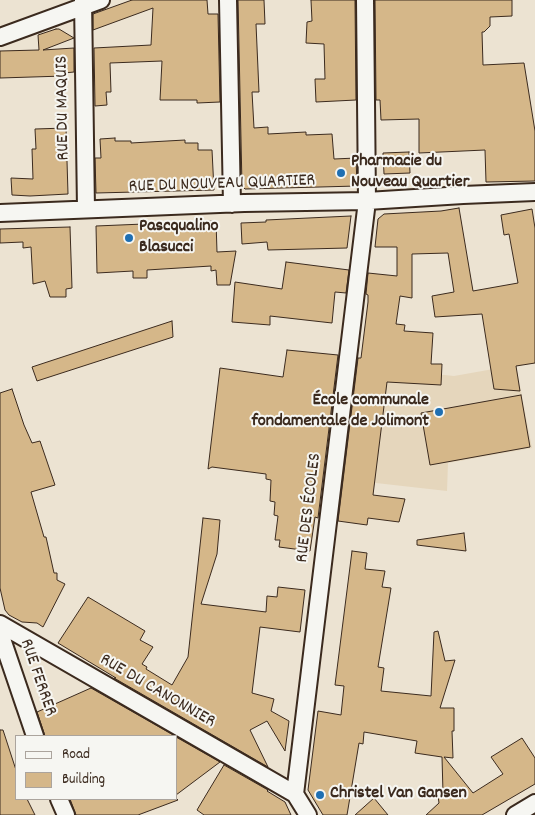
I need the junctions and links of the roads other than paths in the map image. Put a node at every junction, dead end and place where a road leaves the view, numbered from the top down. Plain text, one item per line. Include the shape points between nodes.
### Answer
1 (101, 0) edge
2 (228, 0) edge
3 (365, 0) edge
4 (83, 3) edge
5 (0, 37) edge
6 (535, 192) edge
7 (367, 202) junction
8 (232, 204) junction
9 (86, 209) junction
10 (0, 213) edge
11 (0, 624) edge
12 (0, 633) edge
13 (35, 735) edge
14 (295, 794) junction
15 (59, 800) edge
16 (535, 803) edge
17 (66, 815) edge
18 (308, 815) edge
19 (515, 815) edge

1 - 4 street
2 - 8 street
3 - 7 street, RUE DES ÉCOLES
4 - 5 street
4 - 9 street, RUE DU MAQUIS
6 - 7 street, RUE DU NOUVEAU QUARTIER
7 - 8 street, RUE DU NOUVEAU QUARTIER
7 - 14 street, RUE DES ÉCOLES
8 - 9 street, RUE DU NOUVEAU QUARTIER
9 - 10 street, RUE DU NOUVEAU QUARTIER
11 - 14 street, RUE DU CANONNIER
12 - 13 street, RUE FERRER
14 - 18 street
15 - 17 street
16 - 19 street

